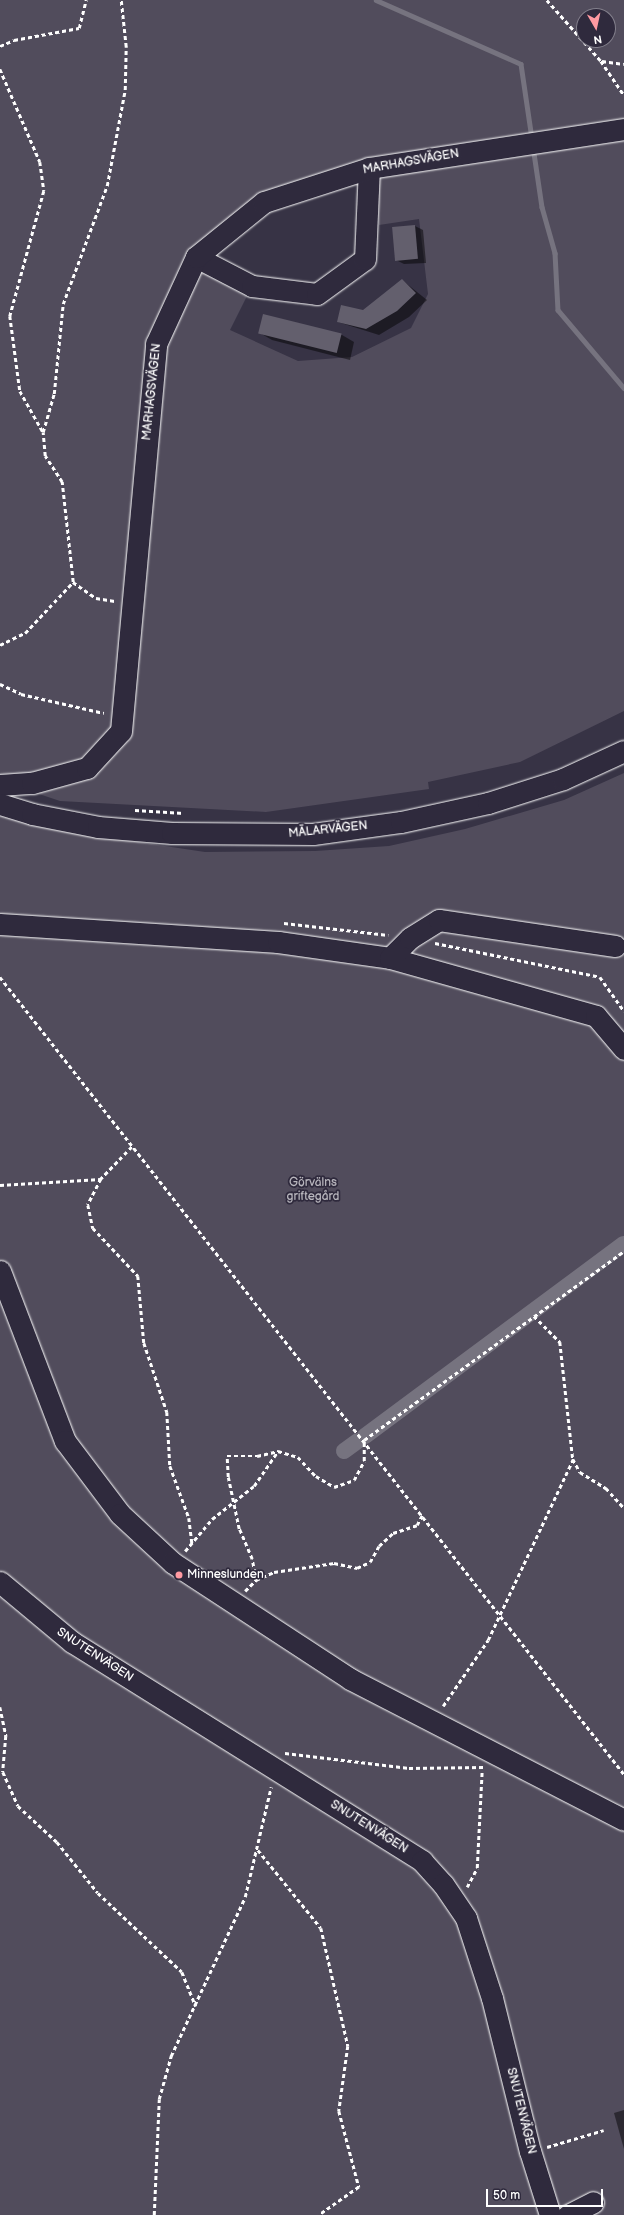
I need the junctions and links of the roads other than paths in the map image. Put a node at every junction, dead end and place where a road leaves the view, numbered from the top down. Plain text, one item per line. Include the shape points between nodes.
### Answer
1 (624, 129) edge
2 (369, 168) junction
3 (196, 257) junction
4 (624, 751) edge
5 (0, 785) edge
6 (0, 804) edge
7 (0, 924) edge
8 (615, 946) dead end
9 (390, 958) junction
10 (624, 1049) edge
11 (0, 1271) edge
12 (0, 1582) edge
13 (624, 1820) edge
14 (593, 2202) dead end
15 (550, 2215) edge
16 (568, 2215) edge

1 - 2 street, MARHAGSVÄGEN
2 - 3 street, MARHAGSVÄGEN via 264,202
2 - 3 street via 365,259 317,294 252,286
3 - 5 street, MARHAGSVÄGEN via 156,344 121,731 87,768 32,782
4 - 6 street, MÄLARVÄGEN via 563,779 488,803 401,822 314,834 180,833 98,827 32,814
7 - 9 street via 278,942
8 - 9 street via 439,920 410,938
9 - 10 street via 596,1016
11 - 13 street via 65,1441 120,1514 173,1563 350,1679 432,1721 489,1763
12 - 15 street, SNUTENVÄGEN via 72,1642 277,1761 422,1861 466,1918 492,1998 530,2152
14 - 16 street

